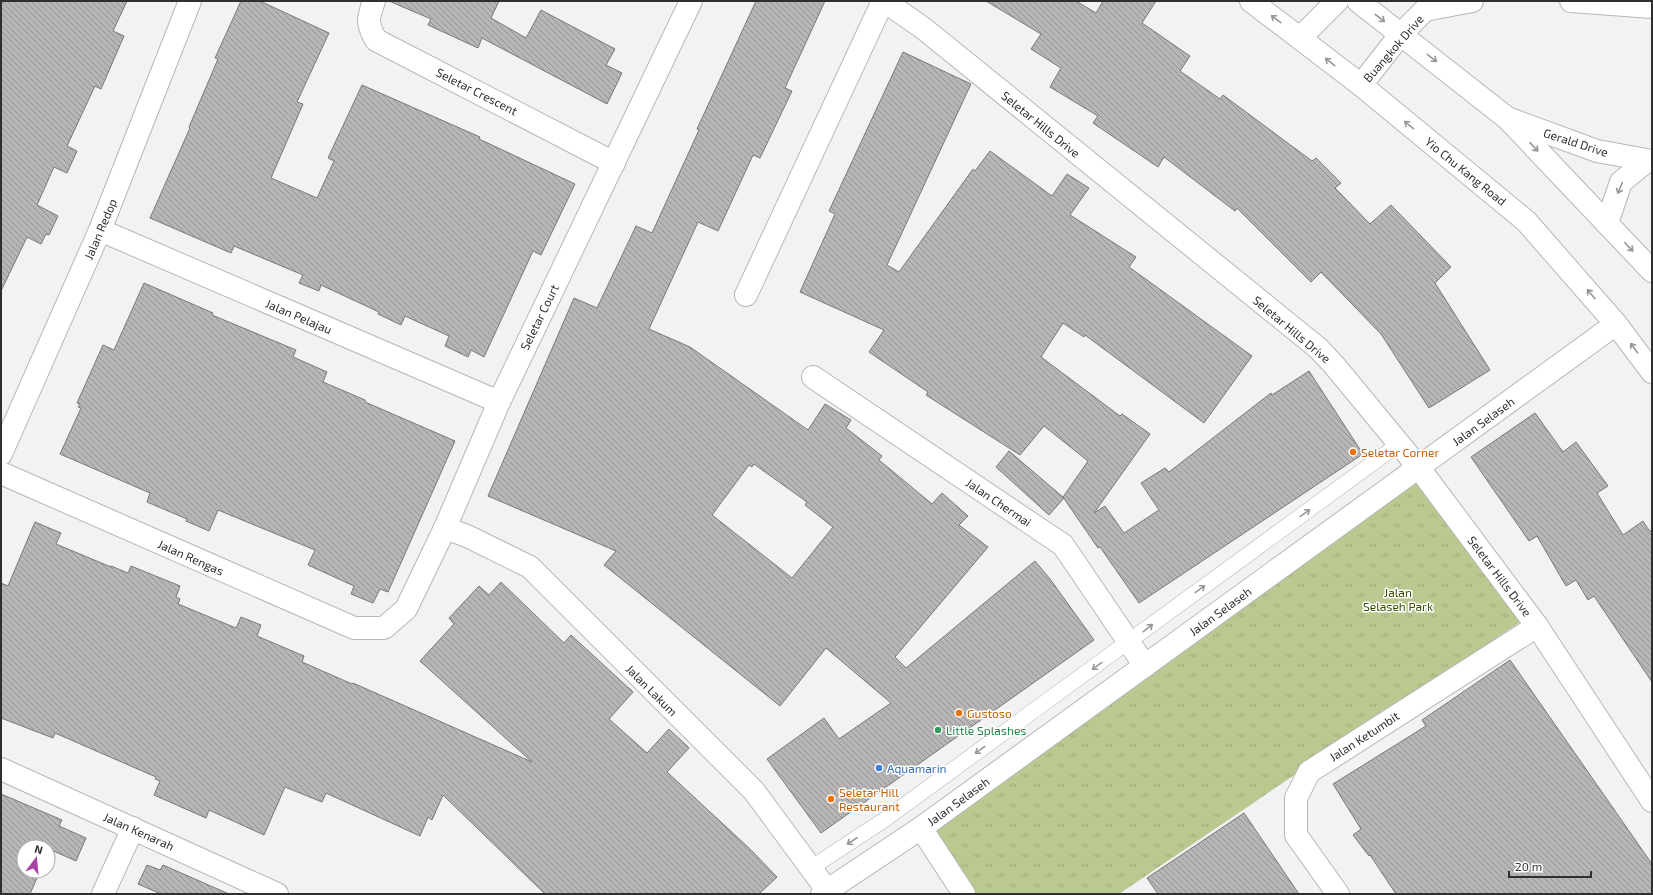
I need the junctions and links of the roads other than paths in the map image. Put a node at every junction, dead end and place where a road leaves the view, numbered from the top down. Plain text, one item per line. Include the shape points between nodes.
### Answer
1 (190, 1) edge
2 (374, 1) edge
3 (691, 1) edge
4 (883, 1) edge
5 (1251, 1) edge
6 (1337, 1) edge
7 (1358, 1) edge
8 (1472, 1) edge
9 (1571, 1) edge
10 (1652, 7) edge
11 (1401, 34) junction
12 (1300, 38) junction
13 (1361, 85) junction
14 (1507, 118) junction
15 (1649, 161) edge
16 (614, 163) junction
17 (1607, 223) junction
18 (100, 230) junction
19 (1652, 271) edge
20 (746, 295) dead end
21 (1616, 324) junction
22 (1652, 372) edge
23 (813, 377) dead end
24 (499, 402) junction
25 (1399, 444) junction
26 (1, 454) edge
27 (1419, 468) junction
28 (1, 473) edge
29 (445, 528) junction
30 (1537, 626) junction
31 (384, 628) joint
32 (1128, 643) junction
33 (1145, 666) junction
34 (1, 769) edge
35 (1652, 801) edge
36 (133, 828) junction
37 (921, 828) junction
38 (811, 868) junction
39 (825, 892) edge
40 (103, 894) edge
41 (277, 894) edge
42 (964, 894) edge
43 (1338, 894) edge

1 - 18 street, Jalan Redop
2 - 16 street, Seletar Crescent via 368,17 369,29 376,40
3 - 16 street, Seletar Court
4 - 20 street, Seletar Hills Drive
4 - 25 street, Seletar Hills Drive via 923,28 1318,348
12 -> 5 street, Yio Chu Kang Road
6 - 12 street
7 -> 11 street
8 - 11 street, Buangkok Drive via 1425,10
9 - 10 street
11 - 13 street, Buangkok Drive
11 -> 14 street
13 -> 12 street, Yio Chu Kang Road
21 -> 13 street, Yio Chu Kang Road via 1526,221
14 - 15 street, Gerald Drive via 1597,151
14 -> 17 street
15 -> 17 street, Gerald Drive via 1621,182
16 - 24 street, Seletar Court
17 -> 19 street
18 - 24 street, Jalan Pelajau
18 - 26 street, Jalan Redop
22 -> 21 street, Yio Chu Kang Road
21 - 27 street, Jalan Selaseh
23 - 32 street, Jalan Chermai via 1063,545
24 - 29 street, Seletar Court
25 - 27 street, Seletar Hills Drive
32 -> 25 lane
27 - 30 street, Seletar Hills Drive
27 - 33 street, Jalan Selaseh
28 - 31 street, Jalan Rengas via 354,628
29 - 31 street, Seletar Court via 406,609
29 - 38 street, Jalan Lakum via 530,567 754,791
30 - 35 street, Seletar Hills Drive
30 - 43 street, Jalan Ketumbit via 1309,772 1296,798 1296,835
32 - 33 street, Jalan Chermai
32 -> 38 lane via 884,820
33 - 37 street, Jalan Selaseh
34 - 36 street, Jalan Kenarah
36 - 40 street
36 - 41 street, Jalan Kenarah
37 - 39 street, Jalan Selaseh
37 - 42 street
38 - 39 street, Jalan Lakum

